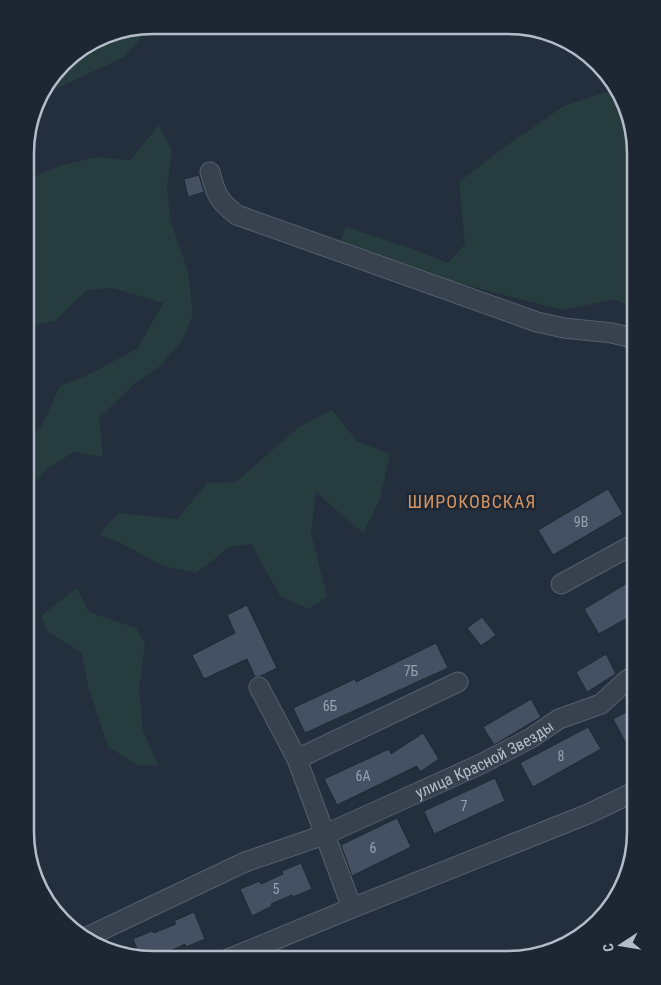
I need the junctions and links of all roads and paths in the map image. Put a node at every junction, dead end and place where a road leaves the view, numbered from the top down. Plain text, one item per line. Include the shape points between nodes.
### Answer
1 (210, 172) dead end
2 (627, 336) edge
3 (627, 548) edge
4 (561, 584) dead end
5 (627, 680) edge
6 (458, 682) dead end
7 (259, 687) dead end
8 (297, 758) junction
9 (627, 795) edge
10 (324, 835) junction
11 (352, 908) junction
12 (92, 935) edge
13 (247, 951) edge

1 - 2 street via 216,194 237,215 537,322
3 - 4 street
5 - 10 street, улица Красной Звезды via 601,704 559,719 481,764
6 - 8 street
7 - 8 street
8 - 10 street
9 - 11 street via 588,814
10 - 11 street
10 - 12 street, улица Красной Звезды via 245,862
11 - 13 street

